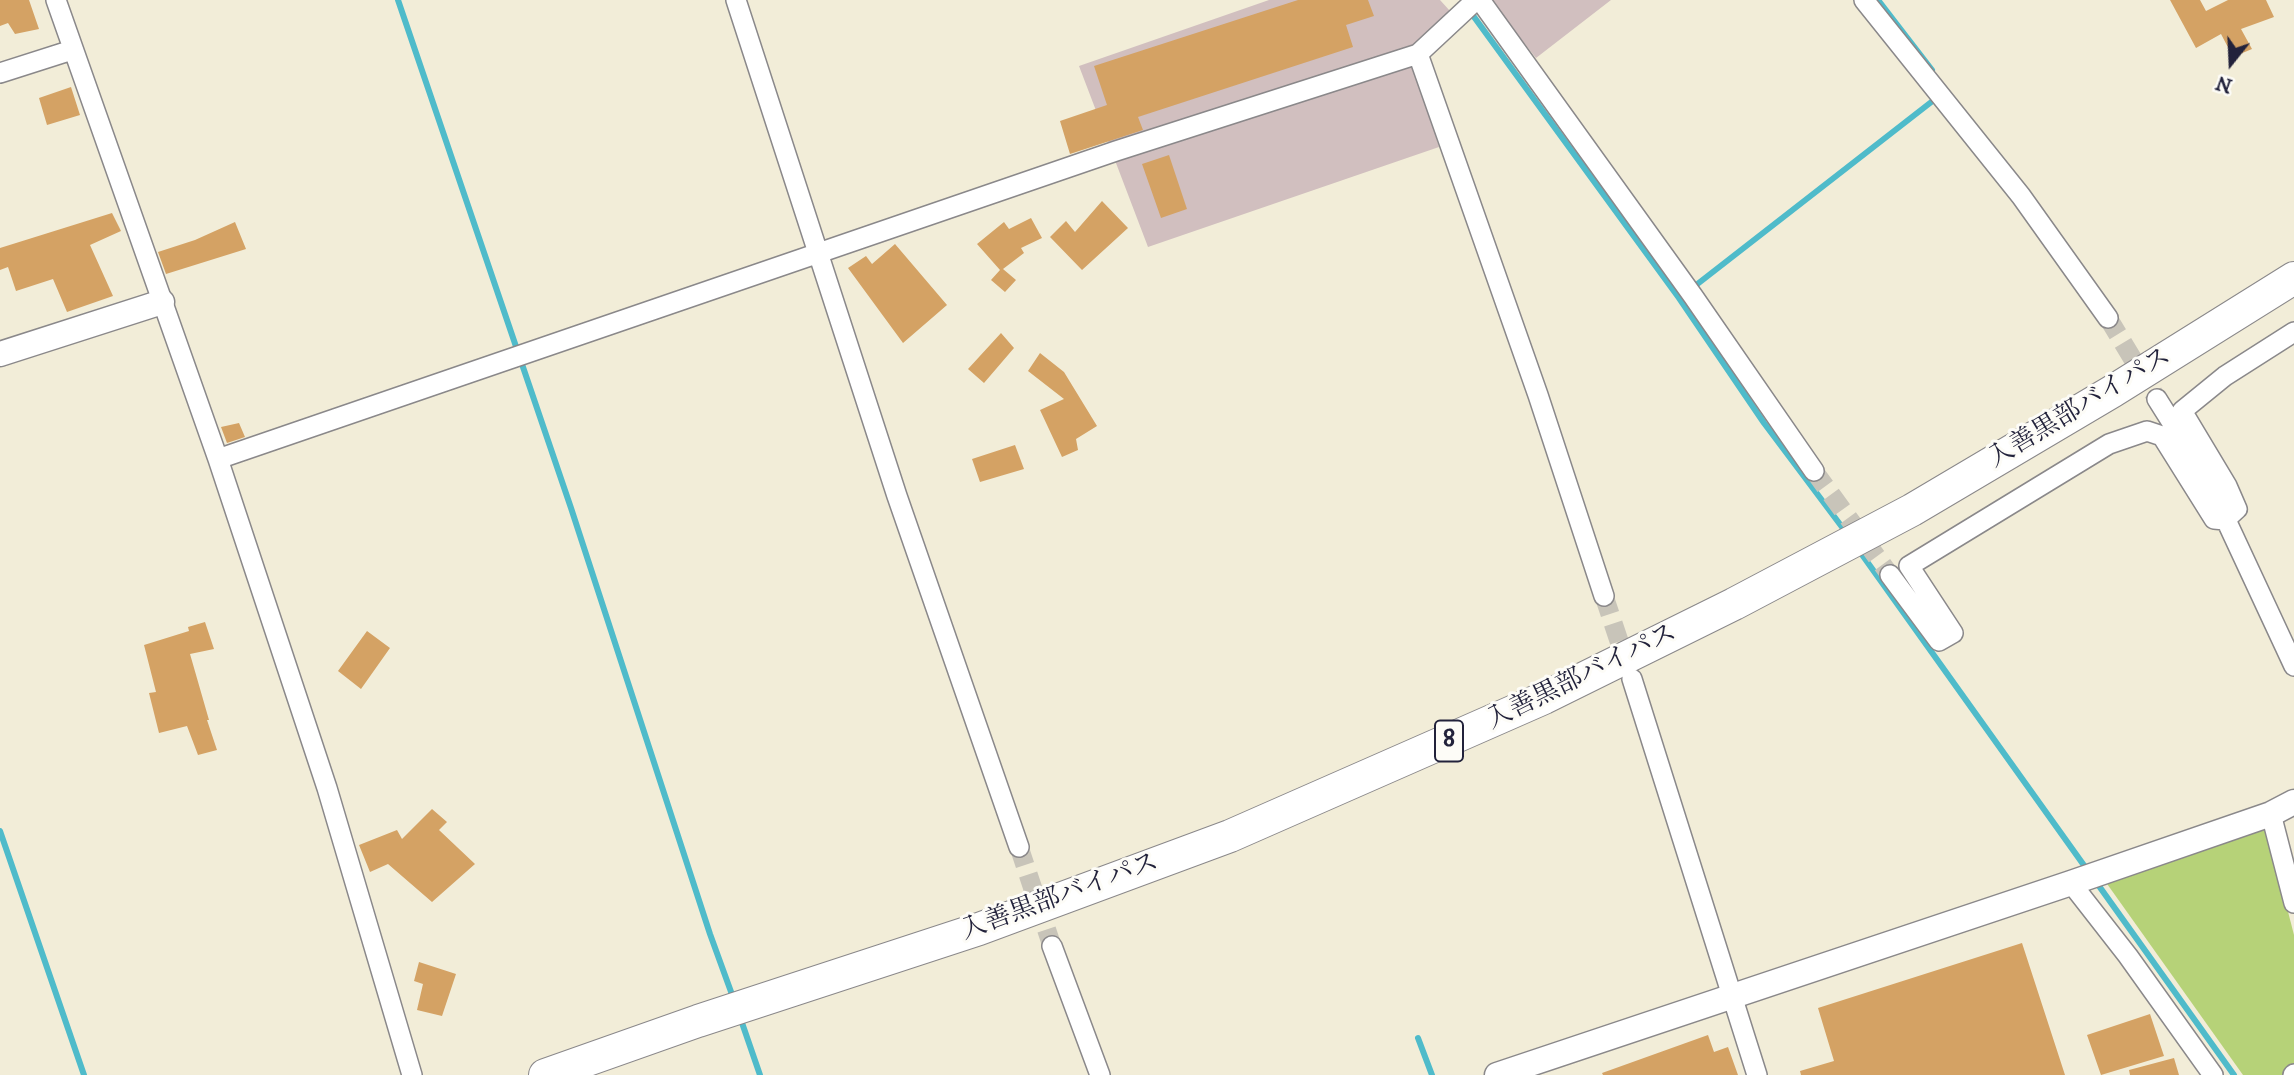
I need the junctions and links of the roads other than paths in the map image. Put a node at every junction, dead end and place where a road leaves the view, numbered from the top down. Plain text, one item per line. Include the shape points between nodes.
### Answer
1 (56, 0) edge
2 (736, 0) edge
3 (1478, 0) edge
4 (1864, 0) edge
5 (72, 50) junction
6 (1418, 54) junction
7 (0, 73) edge
8 (818, 254) junction
9 (2294, 278) edge
10 (162, 302) junction
11 (2108, 318) tunnel mouth
12 (2294, 332) edge
13 (0, 354) edge
14 (2157, 399) tunnel mouth
15 (218, 459) junction
16 (1814, 471) tunnel mouth
17 (2225, 520) junction
18 (1890, 575) tunnel mouth
19 (1604, 596) tunnel mouth
20 (2294, 666) edge
21 (1632, 679) tunnel mouth
22 (2294, 803) edge
23 (2271, 814) junction
24 (1019, 847) tunnel mouth
25 (2071, 883) junction
26 (2294, 903) edge
27 (1052, 946) tunnel mouth
28 (1732, 998) junction
29 (412, 1075) edge
30 (545, 1075) edge
31 (1100, 1075) edge
32 (1497, 1075) edge
33 (1757, 1075) edge
34 (2214, 1075) edge

1 - 5 street
2 - 8 street
3 - 6 street
3 - 16 street
4 - 11 street via 2021,196
5 - 7 street
5 - 10 street
6 - 8 street
6 - 19 street
8 - 15 street
8 - 24 street
9 - 30 highway, 入善黒部バイパス / 8 via 1912,510 1544,698 1230,836 979,929
10 - 13 street
10 - 15 street
12 - 17 street via 2225,376 2182,411 2227,486 2236,509
14 - 17 street via 2206,477
15 - 29 street via 327,789
17 - 18 street via 2214,519 2162,436 2147,431 2109,444 1909,566 1953,633 1939,641
17 - 20 street
21 - 28 street
22 - 23 street
23 - 25 street
23 - 26 street
25 - 28 street
25 - 34 street
27 - 31 street
28 - 32 street
28 - 33 street

